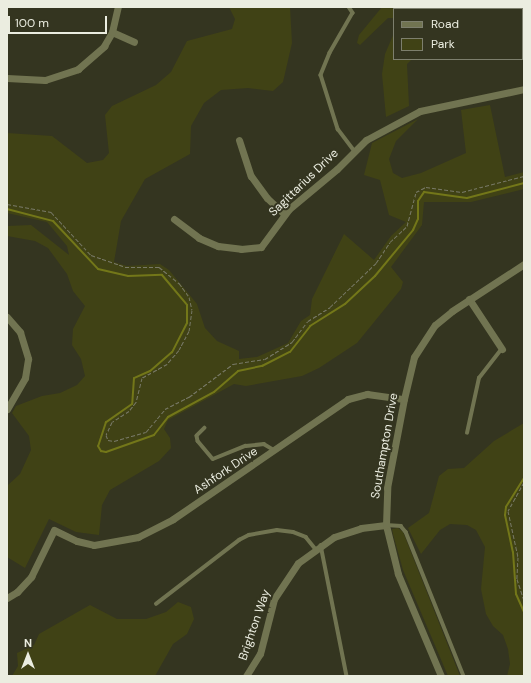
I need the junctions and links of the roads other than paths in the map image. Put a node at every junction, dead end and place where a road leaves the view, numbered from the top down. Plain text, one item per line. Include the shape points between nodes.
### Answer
1 (118, 7) edge
2 (349, 7) edge
3 (112, 32) junction
4 (134, 42) dead end
5 (7, 78) edge
6 (524, 89) edge
7 (239, 140) dead end
8 (354, 150) junction
9 (284, 214) junction
10 (174, 219) dead end
11 (524, 264) edge
12 (469, 299) junction
13 (7, 317) edge
14 (502, 349) joint
15 (404, 399) junction
16 (7, 409) edge
17 (205, 428) dead end
18 (467, 433) dead end
19 (275, 451) junction
20 (386, 525) junction
21 (318, 546) junction
22 (7, 598) edge
23 (156, 604) dead end
24 (246, 676) edge
25 (348, 676) edge
26 (441, 676) edge
27 (464, 676) edge

1 - 3 street
2 - 8 lane via 353,13 330,53 321,75 338,129
3 - 4 street
3 - 5 street via 96,55 68,74 45,80
6 - 8 street, Sagittarius Drive via 420,111 395,122
7 - 9 street via 251,176 267,198
8 - 9 street, Sagittarius Drive via 337,169
9 - 10 street, Sagittarius Drive via 261,247 241,249 218,246 199,238
11 - 12 street, Southampton Drive
12 - 14 street
12 - 15 street, Southampton Drive via 445,316 426,336 414,357
13 - 16 street via 20,332 28,359 21,387
14 - 18 lane via 479,378
15 - 19 street, Ashfork Drive via 367,394 348,399
15 - 20 street, Southampton Drive via 387,488
17 - 19 lane via 198,436 198,441 213,459 252,445 264,444
19 - 22 street, Ashfork Drive via 173,519 138,537 94,544 77,541 54,530 31,577 17,592
20 - 21 street, Brighton Way via 347,532
20 - 26 street, Southampton Drive via 398,574
20 - 27 lane via 401,526 406,532
21 - 23 lane via 293,532 277,530 249,535
21 - 24 street, Brighton Way via 298,563 281,585 270,612 260,654
21 - 25 lane

